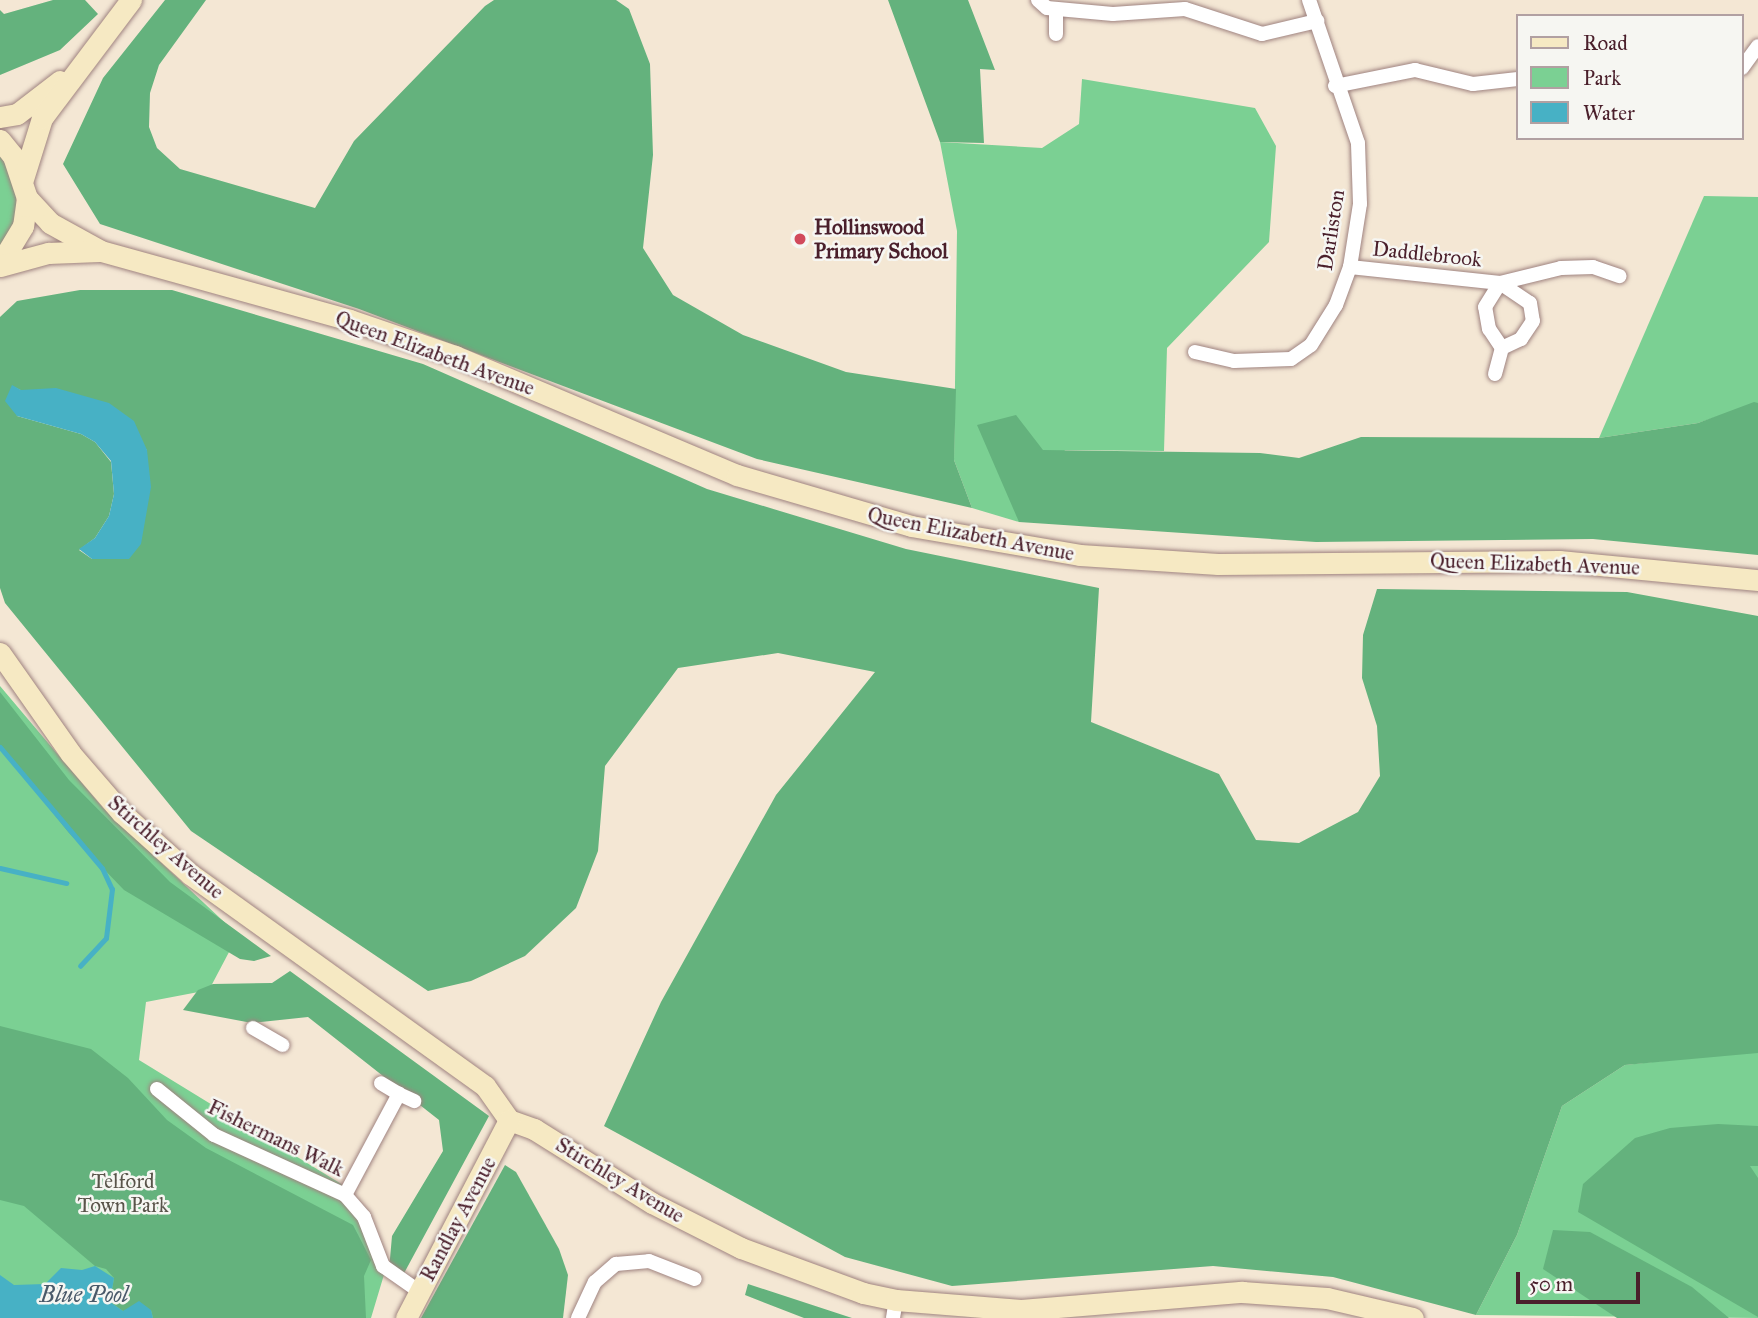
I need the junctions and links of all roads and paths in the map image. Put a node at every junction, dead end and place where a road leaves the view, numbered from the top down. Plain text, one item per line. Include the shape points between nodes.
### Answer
1 (131, 0) edge
2 (1038, 0) edge
3 (1309, 0) edge
4 (1184, 5) edge
5 (1056, 9) junction
6 (1317, 21) junction
7 (1056, 34) dead end
8 (1758, 46) edge
9 (1744, 65) edge
10 (72, 72) junction
11 (1516, 79) edge
12 (1335, 86) junction
13 (0, 117) edge
14 (0, 140) edge
15 (25, 189) junction
16 (101, 251) junction
17 (0, 265) edge
18 (1350, 267) junction
19 (1619, 276) dead end
20 (1500, 283) junction
21 (1502, 348) junction
22 (1195, 352) dead end
23 (1495, 374) dead end
24 (1758, 580) edge
25 (0, 653) edge
26 (253, 1028) dead end
27 (283, 1045) dead end
28 (381, 1083) dead end
29 (157, 1088) dead end
30 (399, 1094) junction
31 (414, 1101) dead end
32 (509, 1120) junction
33 (345, 1195) junction
34 (695, 1279) dead end
35 (420, 1292) junction
36 (894, 1309) edge
37 (406, 1318) edge
38 (578, 1318) edge
39 (1413, 1318) edge

1 - 10 street
2 - 5 street
3 - 6 street, Darliston
4 - 5 street via 1113,14
4 - 6 street via 1262,34
5 - 7 street
6 - 12 street, Darliston
8 - 9 street
10 - 13 street via 17,114
10 - 15 street via 43,118
11 - 12 street via 1473,84 1401,71
12 - 18 street, Darliston via 1358,143 1360,204
14 - 15 street, Queen Elizabeth Avenue
15 - 16 street, Queen Elizabeth Avenue via 50,223
15 - 17 street via 23,226
16 - 17 street, Queen Elizabeth Avenue via 48,253
16 - 24 street, Queen Elizabeth Avenue via 350,320 455,356 737,475 964,537 1080,555 1218,564 1559,561
18 - 20 street, Daddlebrook
18 - 22 street, Darliston via 1336,305 1311,345 1291,359 1234,361
19 - 20 street, Daddlebrook via 1593,267 1561,268
20 - 21 street, Daddlebrook via 1485,307 1489,329
20 - 21 street, Daddlebrook via 1530,303 1533,321 1521,339
21 - 23 street
25 - 32 street, Stirchley Avenue via 37,712 122,813 190,874 485,1086
26 - 27 street
28 - 30 street
29 - 33 street, Fishermans Walk via 214,1135
30 - 31 street
30 - 33 street
32 - 35 street, Randlay Avenue
32 - 36 street, Stirchley Avenue via 534,1129 652,1203 741,1248
33 - 35 street, Fishermans Walk via 364,1217 383,1266
34 - 38 street via 649,1261 615,1264 595,1282
35 - 37 street, Randlay Avenue
36 - 39 street, Stirchley Avenue via 1104,1306 1203,1293 1327,1298

